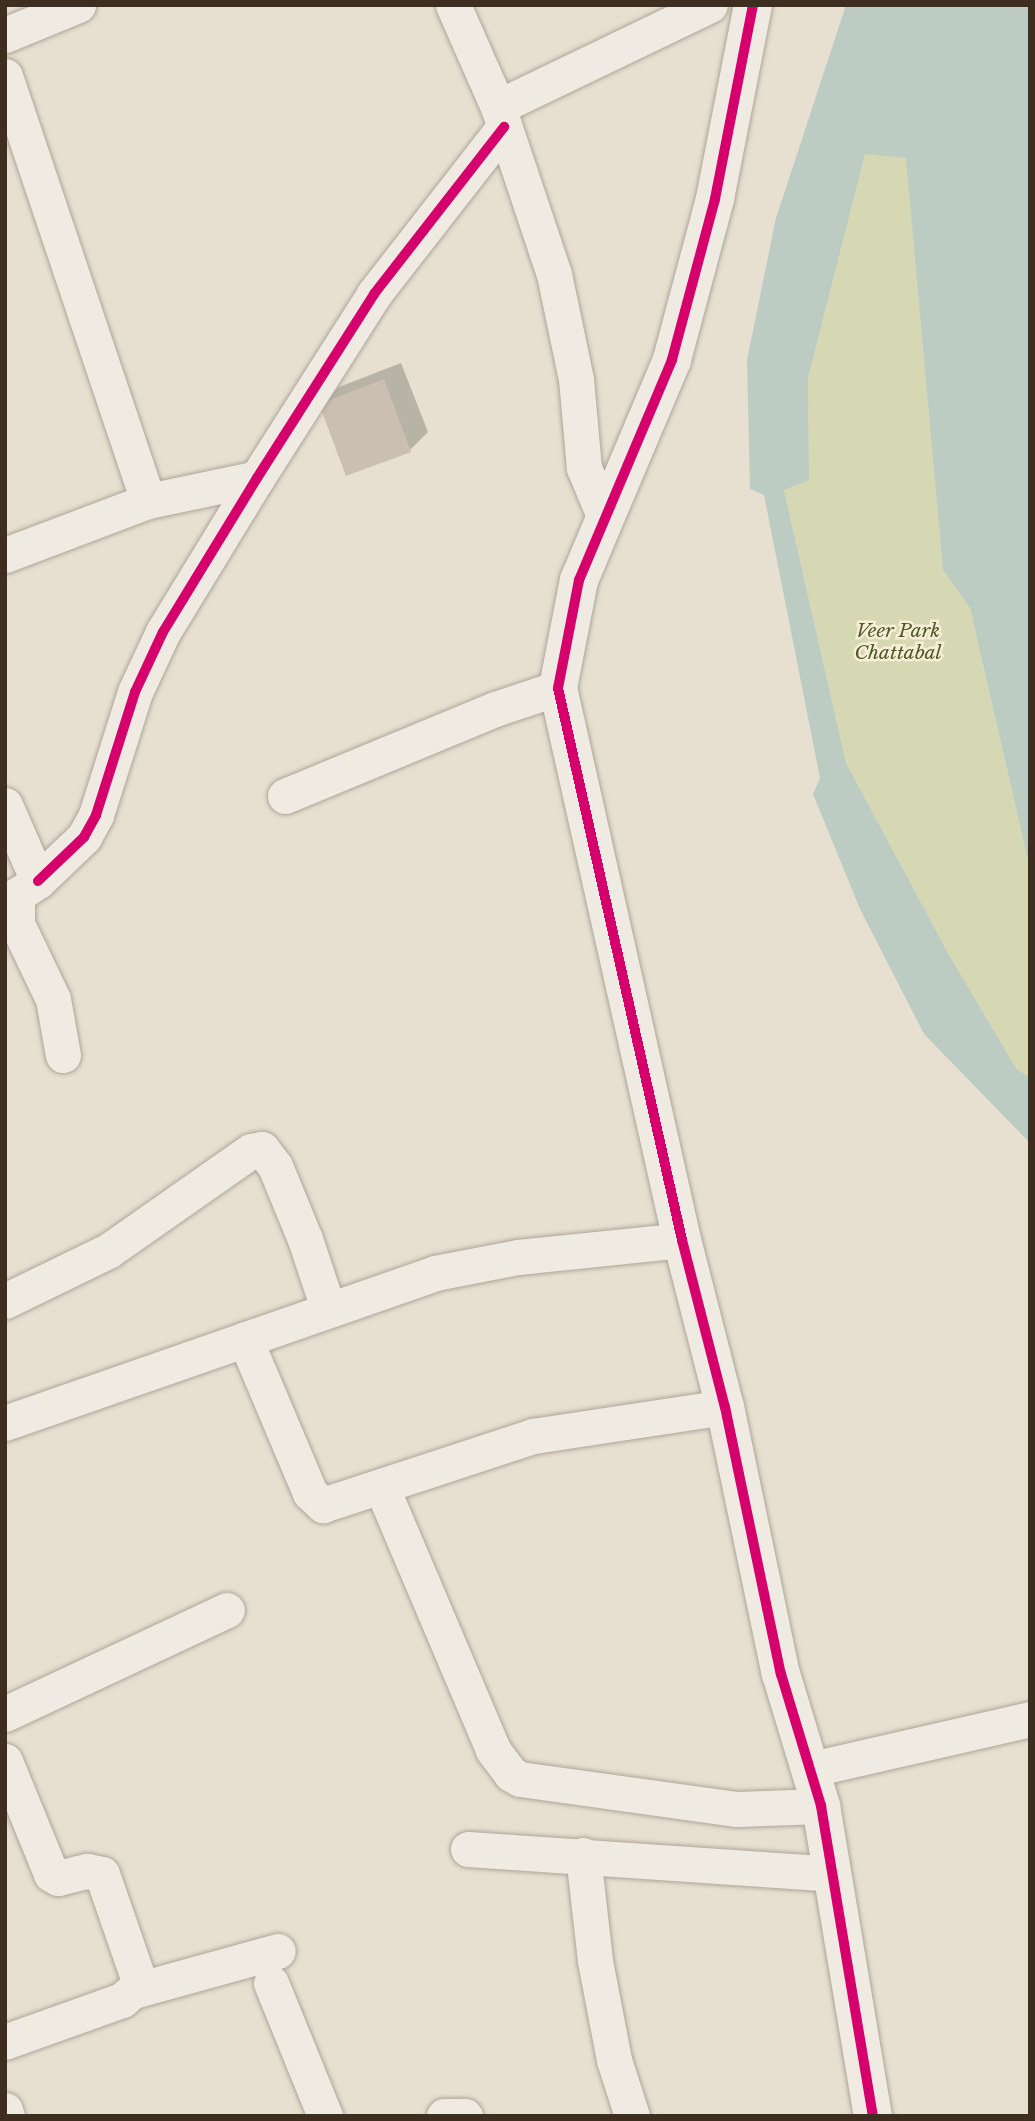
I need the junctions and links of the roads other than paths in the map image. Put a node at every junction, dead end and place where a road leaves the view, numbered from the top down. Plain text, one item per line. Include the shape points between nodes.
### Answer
1 (78, 5) edge
2 (453, 5) edge
3 (710, 5) edge
4 (753, 5) edge
5 (5, 36) edge
6 (5, 76) edge
7 (501, 117) junction
8 (257, 478) junction
9 (148, 501) junction
10 (604, 518) junction
11 (5, 555) edge
12 (558, 688) junction
13 (285, 796) dead end
14 (5, 805) edge
15 (20, 892) edge
16 (64, 1055) dead end
17 (682, 1240) junction
18 (5, 1301) edge
19 (328, 1308) junction
20 (245, 1339) junction
21 (725, 1407) junction
22 (6, 1418) edge
23 (382, 1488) junction
24 (227, 1610) dead end
25 (5, 1714) edge
26 (1030, 1719) edge
27 (5, 1761) edge
28 (812, 1769) junction
29 (821, 1806) junction
30 (467, 1849) dead end
31 (583, 1855) junction
32 (832, 1874) junction
33 (137, 1990) junction
34 (5, 2042) edge
35 (5, 2110) edge
36 (8, 2116) edge
37 (325, 2116) edge
38 (444, 2116) edge
39 (465, 2116) edge
40 (632, 2116) edge
41 (873, 2116) edge

1 - 5 street
2 - 7 street
3 - 7 street
4 - 10 street via 715,199 672,360
6 - 9 street
7 - 8 street via 374,294
7 - 10 street via 554,274 576,379 584,468
8 - 9 street
8 - 15 street via 163,632 135,692 96,815 84,837
9 - 11 street
10 - 12 street via 579,580
12 - 13 street via 495,709
12 - 17 street
14 - 15 street
15 - 16 street via 17,924 54,999
17 - 19 street via 518,1256 435,1273
17 - 21 street
18 - 19 street via 108,1251 251,1152 262,1149 275,1166 305,1238
19 - 20 street
20 - 22 street
20 - 23 street via 316,1501 332,1505
21 - 23 street via 533,1436
21 - 28 street via 781,1674
23 - 29 street via 494,1750 511,1774 520,1779 737,1809
24 - 25 street
26 - 28 street
27 - 33 street via 51,1874 58,1878 87,1871 103,1874 139,1976
28 - 29 street
29 - 32 street
30 - 31 street
31 - 32 street
31 - 40 street via 597,1973 614,2060
32 - 41 street
33 - 34 street
33 - 37 street via 275,1967
35 - 36 street
38 - 39 street

